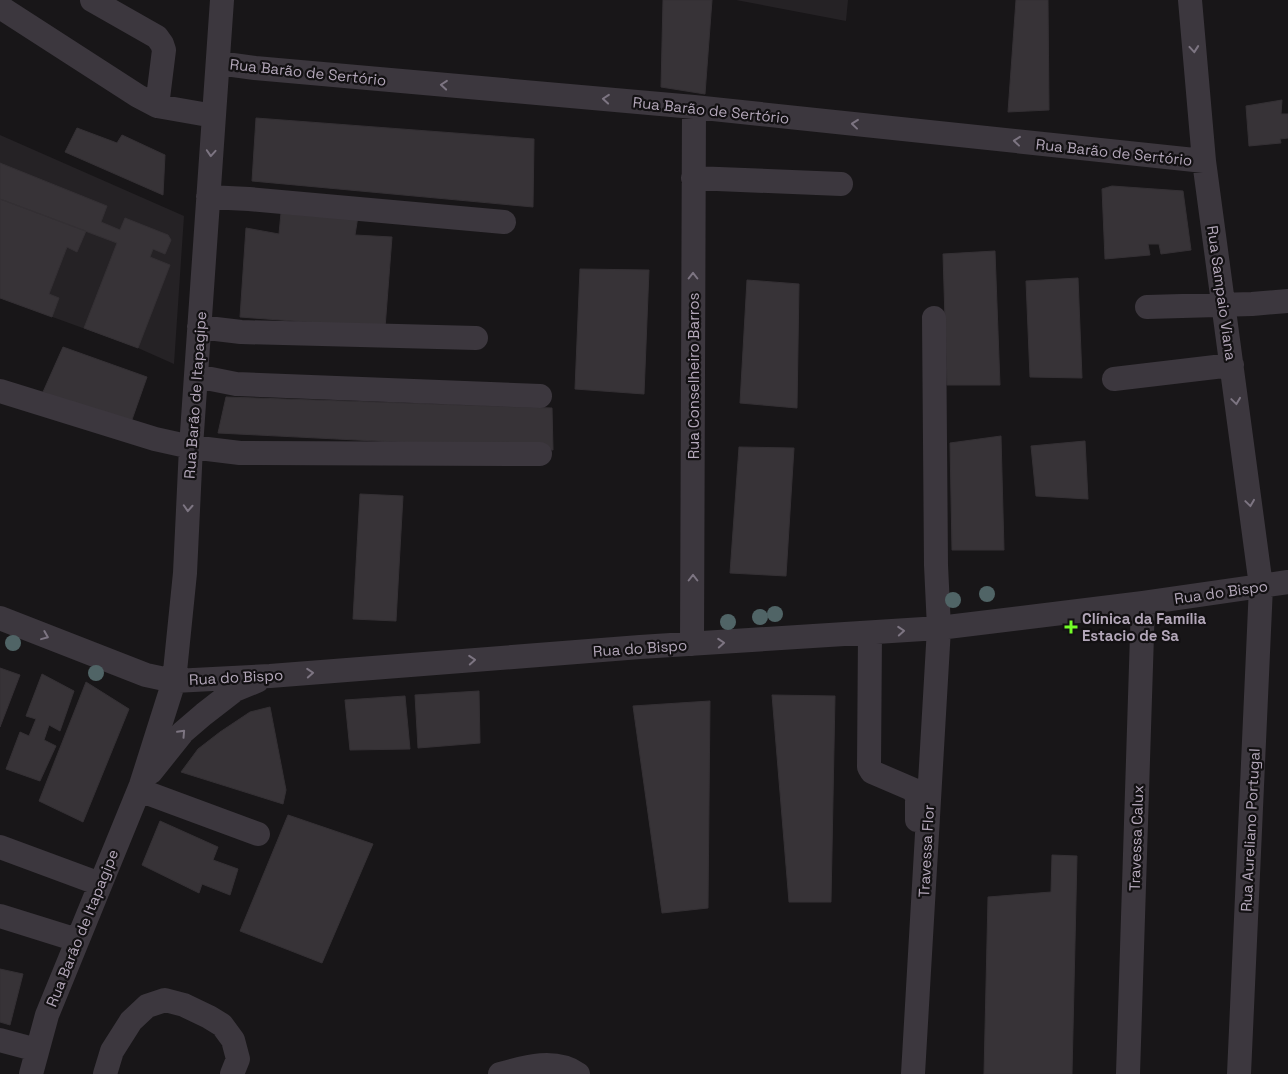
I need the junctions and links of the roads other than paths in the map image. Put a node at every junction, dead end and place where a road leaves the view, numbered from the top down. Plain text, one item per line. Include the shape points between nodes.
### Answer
1 (92, 0) edge
2 (222, 0) edge
3 (1190, 0) edge
4 (0, 7) edge
5 (218, 63) junction
6 (157, 106) junction
7 (694, 107) junction
8 (214, 116) junction
9 (1204, 161) junction
10 (693, 178) junction
11 (841, 184) dead end
12 (208, 197) junction
13 (504, 222) dead end
14 (1288, 301) edge
15 (1223, 305) junction
16 (1147, 307) dead end
17 (934, 318) dead end
18 (199, 328) junction
19 (476, 338) dead end
20 (1232, 365) junction
21 (196, 376) junction
22 (1114, 379) dead end
23 (0, 391) edge
24 (540, 396) dead end
25 (191, 447) junction
26 (540, 454) dead end
27 (1288, 582) edge
28 (1261, 586) junction
29 (1143, 603) junction
30 (0, 618) edge
31 (939, 628) junction
32 (870, 633) junction
33 (692, 644) junction
34 (270, 676) junction
35 (174, 681) junction
36 (140, 787) junction
37 (258, 834) dead end
38 (0, 847) edge
39 (915, 876) dead end
40 (100, 884) junction
41 (0, 916) edge
42 (77, 940) junction
43 (0, 1040) edge
44 (37, 1050) junction
45 (31, 1074) edge
46 (105, 1074) edge
47 (232, 1074) edge
48 (500, 1074) edge
49 (578, 1074) edge
50 (913, 1074) edge
51 (1128, 1074) edge
52 (1239, 1074) edge

1 - 6 street via 158,37 164,50
2 - 5 street, Rua Barão de Itapagipe
3 -> 9 street, Rua Sampaio Viana
4 - 6 street
7 -> 5 street, Rua Barão de Sertório
5 - 8 street, Rua Barão de Itapagipe
6 - 8 street
9 -> 7 street, Rua Barão de Sertório
7 - 10 street, Rua Conselheiro Barros
8 -> 12 street, Rua Barão de Itapagipe
9 - 15 street, Rua Sampaio Viana
10 - 11 street
33 -> 10 street, Rua Conselheiro Barros
12 - 13 street
12 - 18 street, Rua Barão de Itapagipe
14 - 15 street
15 - 16 street
15 - 20 street, Rua Sampaio Viana
17 - 31 street, Travessa Flor
18 - 19 street
18 - 21 street, Rua Barão de Itapagipe
20 - 22 street
20 -> 28 street, Rua Sampaio Viana
21 - 24 street via 236,384
21 - 25 street, Rua Barão de Itapagipe
23 - 25 street
25 - 26 street via 240,453
25 -> 35 street, Rua Barão de Itapagipe via 185,573
27 - 28 street, Rua do Bispo
28 - 29 street, Rua do Bispo
28 - 52 street, Rua Aureliano Portugal
29 - 31 street, Rua do Bispo
29 - 51 street, Travessa Calux
30 -> 35 street, Rua do Bispo via 146,675
32 -> 31 street, Rua do Bispo
31 - 50 street, Travessa Flor
33 -> 32 street, Rua do Bispo
32 - 39 street via 869,767 872,772 914,790 918,798
34 -> 33 street, Rua do Bispo
34 - 35 street, Rua do Bispo
36 -> 34 street, Rua Barão de Itapagipe via 183,732 204,714 234,690
35 - 36 street, Rua Barão de Itapagipe
36 - 37 street
36 - 40 street, Rua Barão de Itapagipe
38 - 40 street
40 - 42 street, Rua Barão de Itapagipe
41 - 42 street
42 - 44 street, Rua Barão de Itapagipe via 47,1015
43 - 44 street
44 - 45 street, Rua Barão de Itapagipe
46 - 47 street via 112,1051 131,1021 146,1006 165,1000 184,1005 222,1025 233,1040 238,1060
48 - 49 street via 534,1065 550,1065

